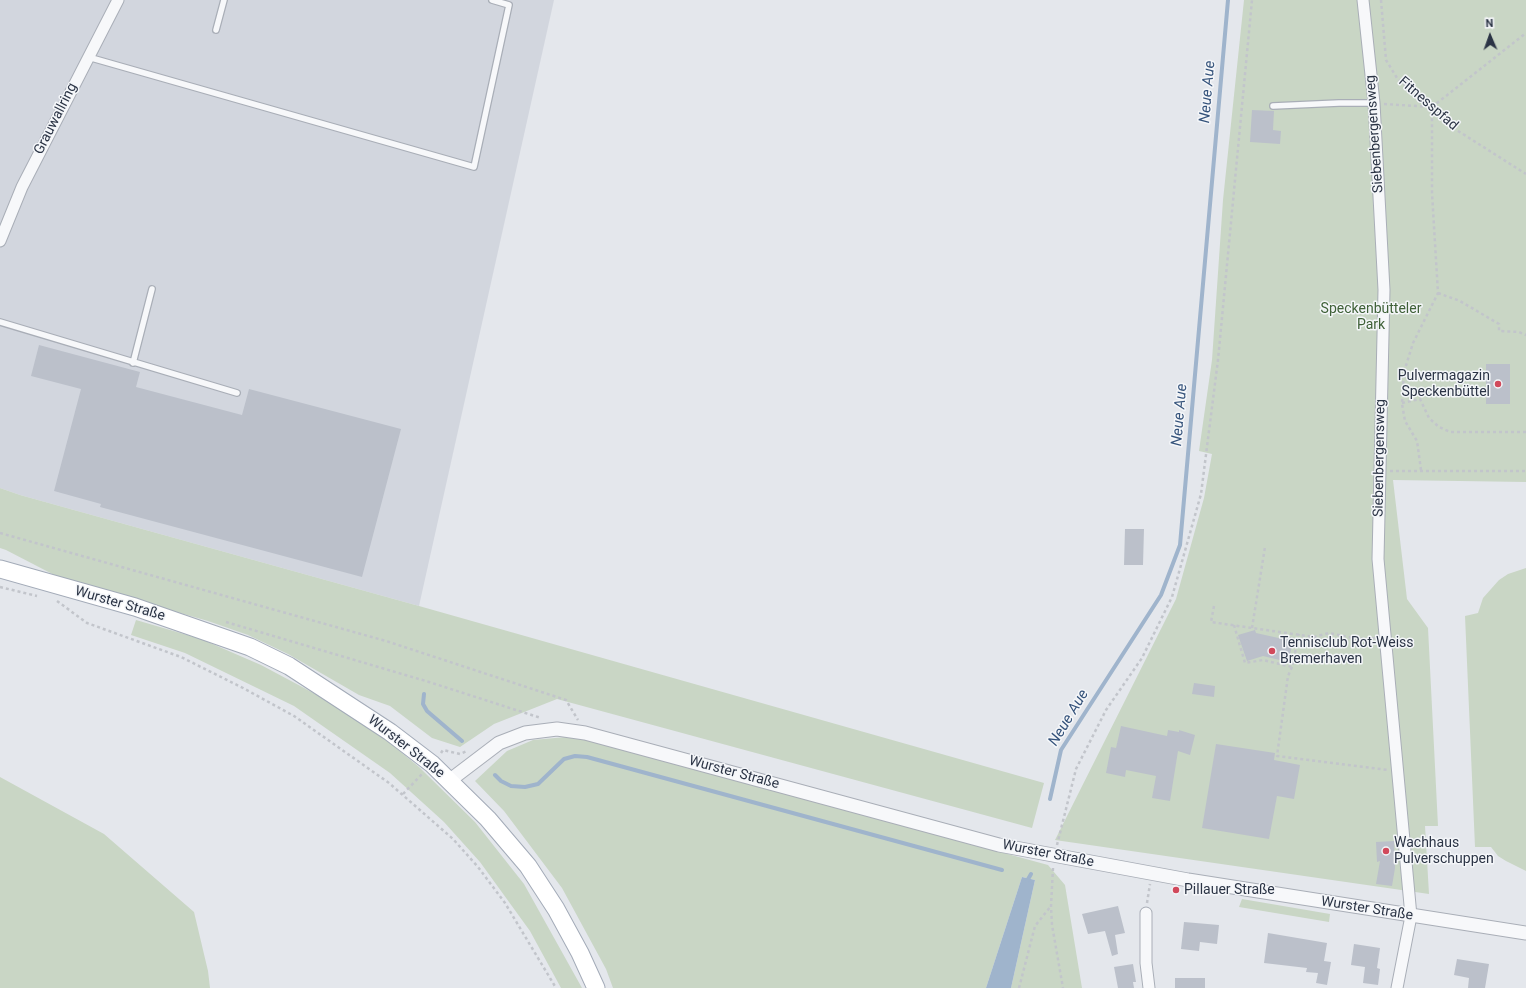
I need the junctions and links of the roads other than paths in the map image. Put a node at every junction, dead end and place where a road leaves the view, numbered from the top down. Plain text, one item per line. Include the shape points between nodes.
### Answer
1 (118, 0) edge
2 (224, 0) edge
3 (492, 0) edge
4 (1363, 0) edge
5 (216, 30) dead end
6 (88, 57) junction
7 (1374, 103) junction
8 (1273, 106) dead end
9 (0, 241) edge
10 (152, 289) dead end
11 (0, 322) edge
12 (133, 363) junction
13 (237, 393) dead end
14 (0, 569) edge
15 (449, 781) junction
16 (1146, 913) road end
17 (1411, 916) junction
18 (1526, 933) edge
19 (596, 988) edge
20 (1150, 988) edge
21 (1397, 988) edge

1 - 6 street, Grauwallring
2 - 5 lane
3 - 6 lane via 509,5 474,167
4 - 7 street, Siebenbergensweg
6 - 9 street, Grauwallring via 22,187
7 - 8 lane
7 - 17 street, Siebenbergensweg via 1384,290 1378,559
10 - 12 lane
11 - 12 lane
12 - 13 lane
14 - 15 main road, Wurster Straße via 135,607 250,648 289,666 354,707 432,764
15 - 17 street, Wurster Straße via 499,744 525,733 557,729 585,733 986,842 1152,874
15 - 19 main road via 488,819 528,866 556,909
16 - 20 street via 1146,963
17 - 18 street, Wurster Straße
17 - 21 street, Siebenbergensweg

